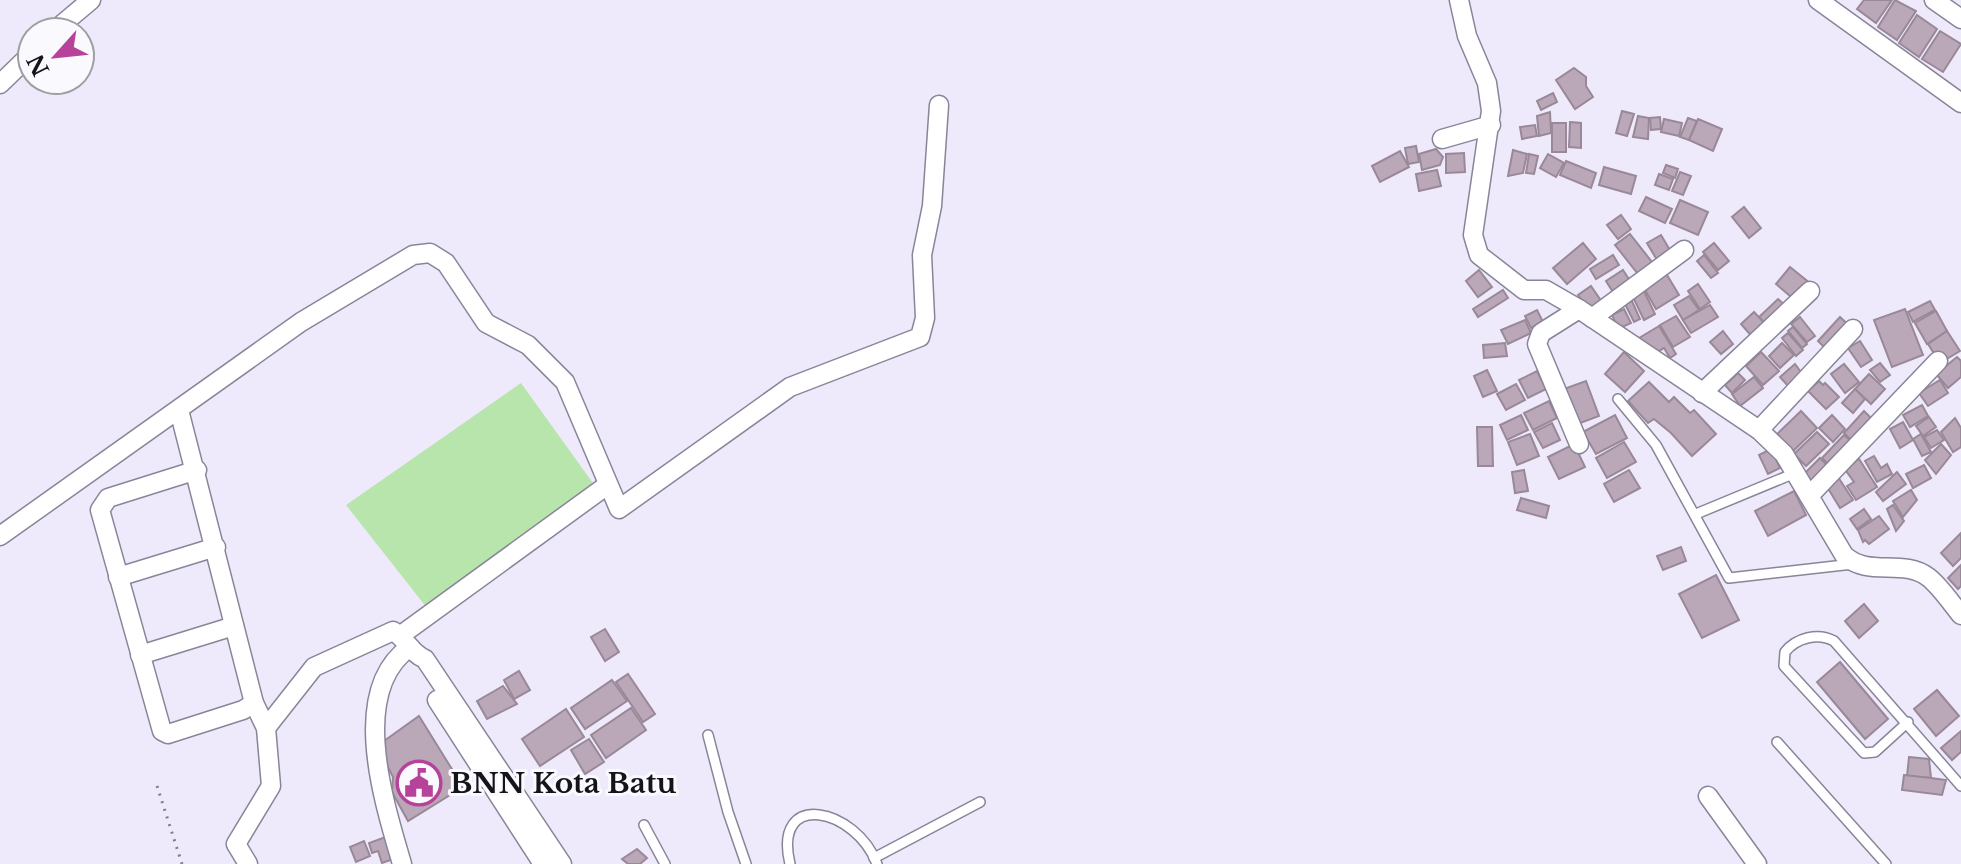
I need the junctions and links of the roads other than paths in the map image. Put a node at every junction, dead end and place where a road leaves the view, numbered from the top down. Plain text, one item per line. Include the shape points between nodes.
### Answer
1 (91, 0) edge
2 (1459, 0) edge
3 (1818, 0) edge
4 (1934, 0) edge
5 (72, 16) edge
6 (1961, 19) edge
7 (16, 68) edge
8 (0, 84) edge
9 (1961, 103) edge
10 (939, 105) dead end
11 (1491, 125) junction
12 (1442, 139) dead end
13 (1684, 250) dead end
14 (1810, 291) dead end
15 (1585, 314) junction
16 (1853, 329) dead end
17 (1938, 361) dead end
18 (1702, 393) junction
19 (1618, 399) dead end
20 (179, 410) junction
21 (1759, 430) junction
22 (1579, 444) dead end
23 (197, 470) junction
24 (1795, 473) junction
25 (610, 494) junction
26 (1809, 496) junction
27 (1696, 514) junction
28 (0, 536) edge
29 (216, 547) junction
30 (1854, 564) junction
31 (118, 577) junction
32 (1961, 615) edge
33 (234, 626) junction
34 (407, 644) junction
35 (140, 655) junction
36 (254, 703) junction
37 (1908, 722) junction
38 (266, 728) junction
39 (708, 735) dead end
40 (1777, 742) dead end
41 (1961, 786) edge
42 (1708, 796) dead end
43 (980, 802) dead end
44 (644, 825) dead end
45 (876, 861) edge
46 (248, 864) edge
47 (402, 864) edge
48 (543, 864) edge
49 (562, 864) edge
50 (665, 864) edge
51 (746, 864) edge
52 (790, 864) edge
53 (1757, 864) edge
54 (1886, 864) edge

1 - 5 street
2 - 11 street via 1487,83
3 - 9 street
4 - 6 street
7 - 8 street
10 - 25 street via 932,206 922,255 925,318 920,337 790,387 619,509
11 - 12 street
11 - 15 street via 1473,235 1479,255 1524,290 1546,290
13 - 15 street
14 - 18 street
15 - 18 street
15 - 22 street via 1541,333 1537,344
16 - 21 street
17 - 26 street
18 - 21 street
19 - 27 lane via 1656,445
20 - 23 street
20 - 25 street via 301,322 413,255 430,253 446,263 486,323 528,345 565,382
20 - 28 street
21 - 24 street via 1776,444
23 - 29 street
23 - 31 street via 103,504 100,510
24 - 26 street
24 - 27 lane
25 - 34 street
26 - 30 street
27 - 30 lane via 1729,578
29 - 31 street
29 - 33 street
30 - 32 street via 1914,570 1928,577
31 - 35 street
33 - 35 street
33 - 36 street
34 - 38 street via 387,631 314,667
34 - 47 street via 389,671 374,729
34 - 48 street via 415,666
34 - 49 street via 425,659
35 - 36 street via 162,731 168,734
36 - 38 street
37 - 37 lane via 1875,752 1864,753 1784,666 1785,652 1798,640 1830,638
37 - 41 lane
38 - 46 street via 271,786 236,844
39 - 51 lane
40 - 54 lane
42 - 53 street
43 - 45 lane
44 - 50 lane
45 - 52 lane via 841,819 814,816 790,826

